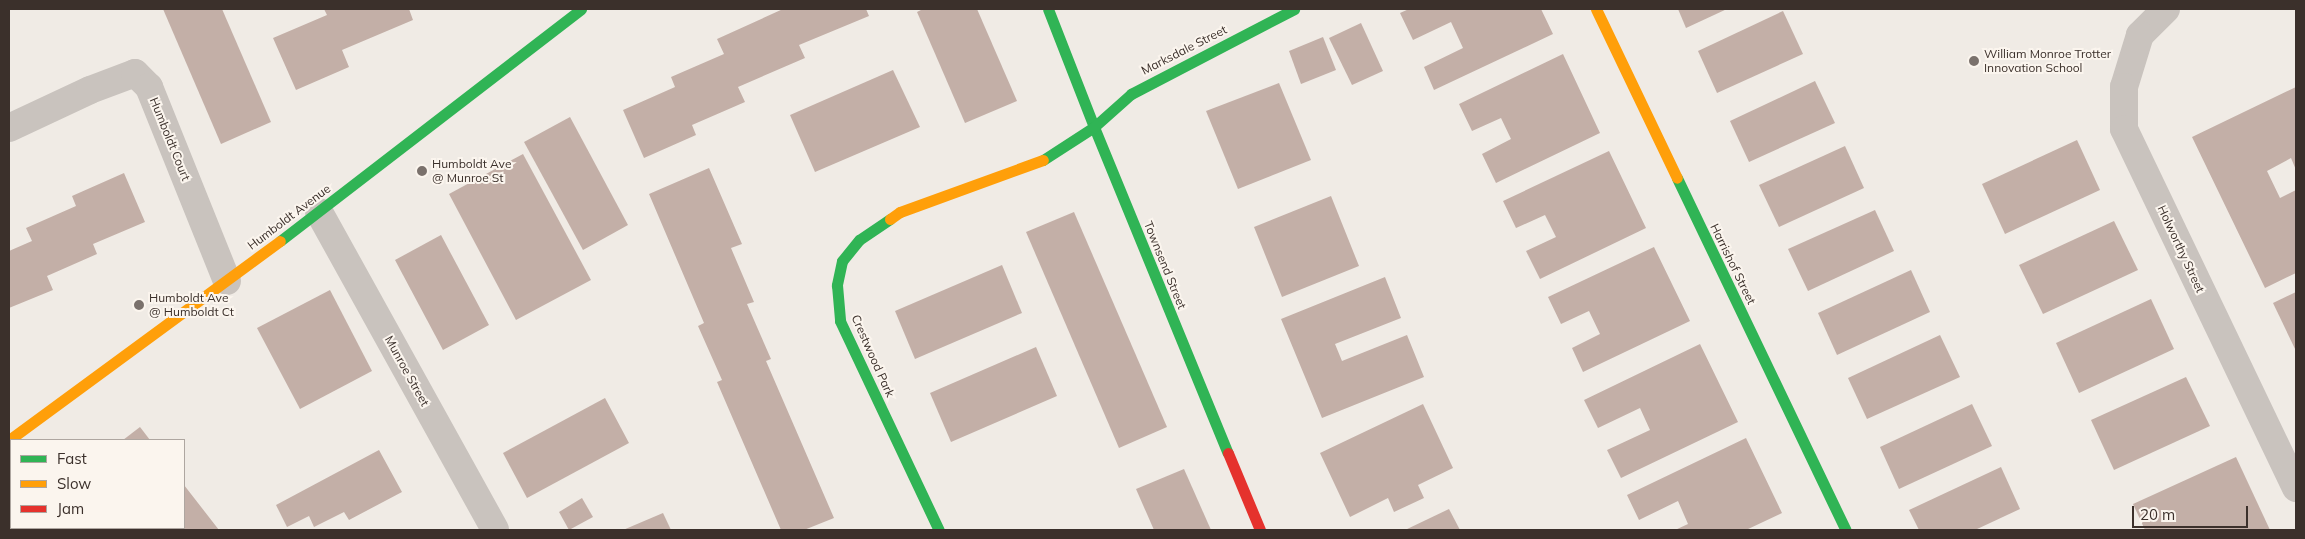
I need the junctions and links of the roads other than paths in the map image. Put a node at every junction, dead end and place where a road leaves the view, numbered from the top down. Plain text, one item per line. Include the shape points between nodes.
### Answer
1 (581, 9) edge
2 (1048, 9) edge
3 (1294, 9) edge
4 (1596, 9) edge
5 (2166, 9) edge
6 (1094, 127) junction
7 (9, 128) edge
8 (319, 212) junction
9 (226, 282) junction
10 (10, 439) edge
11 (2296, 488) edge
12 (495, 530) edge
13 (940, 530) edge
14 (1260, 530) edge
15 (1846, 530) edge

1 - 8 street, Humboldt Avenue
2 - 6 street, Townsend Street
3 - 6 street, Marksdale Street via 1131,94
4 - 15 street, Harrishof Street
5 - 11 street, Holworthy Street via 2140,36 2124,87 2124,129
6 - 13 street, Crestwood Park via 1044,160 900,212 859,240 842,262 836,284 840,321
6 - 14 street, Townsend Street
7 - 9 street, Humboldt Court via 135,73 148,87
8 - 9 street, Humboldt Avenue
8 - 12 street, Munroe Street
9 - 10 street, Humboldt Avenue

